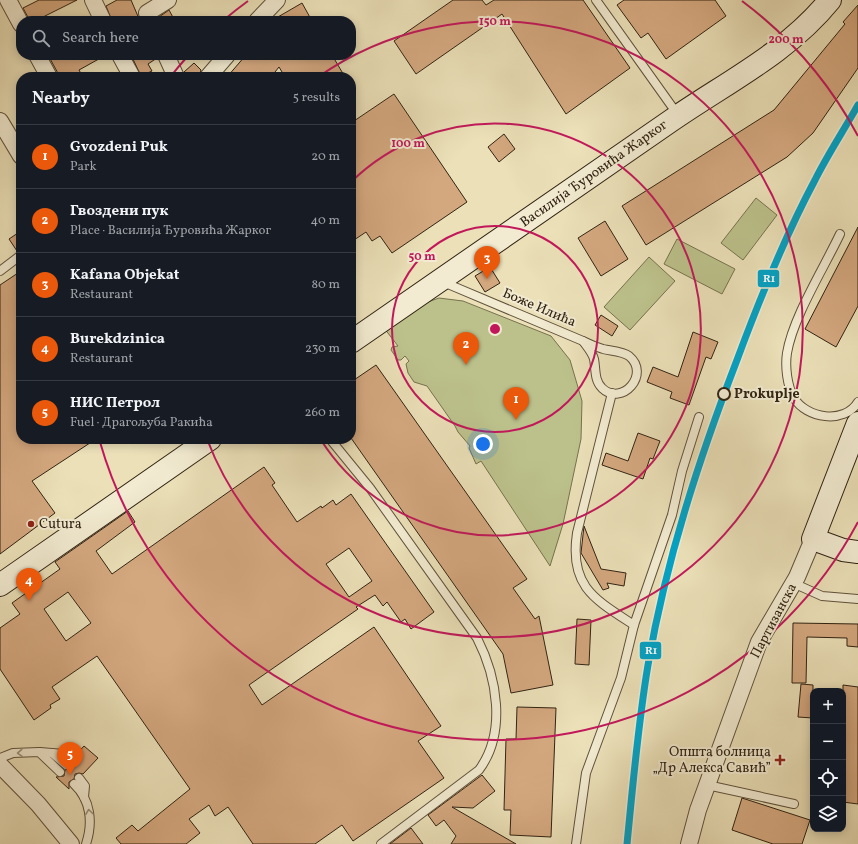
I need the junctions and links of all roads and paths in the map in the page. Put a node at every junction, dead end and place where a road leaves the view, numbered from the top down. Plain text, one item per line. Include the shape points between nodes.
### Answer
1 (8, 0) edge
2 (93, 0) edge
3 (168, 0) edge
4 (277, 0) edge
5 (596, 0) edge
6 (830, 0) edge
7 (17, 16) edge
8 (101, 16) edge
9 (148, 16) edge
10 (262, 16) edge
11 (40, 60) edge
12 (123, 60) edge
13 (168, 60) edge
14 (223, 60) edge
15 (46, 72) edge
16 (129, 72) edge
17 (174, 72) edge
18 (212, 72) edge
19 (678, 116) junction
20 (0, 121) edge
21 (16, 148) edge
22 (840, 234) dead end
23 (16, 259) edge
24 (0, 271) edge
25 (440, 280) junction
26 (356, 339) edge
27 (583, 341) junction
28 (612, 393) junction
29 (858, 402) edge
30 (699, 417) dead end
31 (858, 423) edge
32 (201, 444) edge
33 (334, 444) edge
34 (813, 539) junction
35 (858, 552) edge
36 (793, 584) junction
37 (0, 585) edge
38 (858, 599) edge
39 (634, 625) junction
40 (39, 752) junction
41 (0, 758) edge
42 (0, 765) edge
43 (707, 785) junction
44 (84, 798) junction
45 (794, 804) dead end
46 (71, 844) edge
47 (86, 844) edge
48 (381, 844) edge
49 (576, 844) edge
50 (689, 844) edge

1 - 7 street
2 - 8 street
3 - 9 street via 147,13
4 - 10 street
5 - 19 lane
6 - 19 main road, Василија Ђуровића Жарког via 786,45
11 - 15 street
12 - 16 street
13 - 17 street
14 - 18 street
19 - 25 main road, Василија Ђуровића Жарког
20 - 21 street
22 - 29 lane via 795,325 787,353 786,371 793,396 798,404 811,413 836,416 847,413
23 - 24 lane
25 - 26 main road, Василија Ђуровића Жарког
25 - 27 lane, Боже Илића
27 - 28 lane, Боже Илића via 591,351 598,381 606,391
27 - 28 lane, Боже Илића via 602,349 622,352 633,361 637,374 635,381 626,391
28 - 39 lane via 577,533 575,563 580,578 590,592 607,608
30 - 39 lane via 672,515
31 - 34 main road, Партизанска
32 - 37 main road
33 - 48 lane via 370,488 477,638 486,655 496,696 493,740 479,770
34 - 35 main road via 843,550
34 - 36 street, Партизанска
36 - 38 lane via 822,596
36 - 43 street, Партизанска via 759,642
39 - 49 lane via 621,678 586,773
40 - 40 lane via 66,766 62,754
40 -> 41 lane via 13,753
42 - 46 street via 38,804
43 - 45 lane
43 - 50 street, Партизанска
44 - 44 lane via 85,786 79,778 81,791
47 -> 44 lane via 90,814

